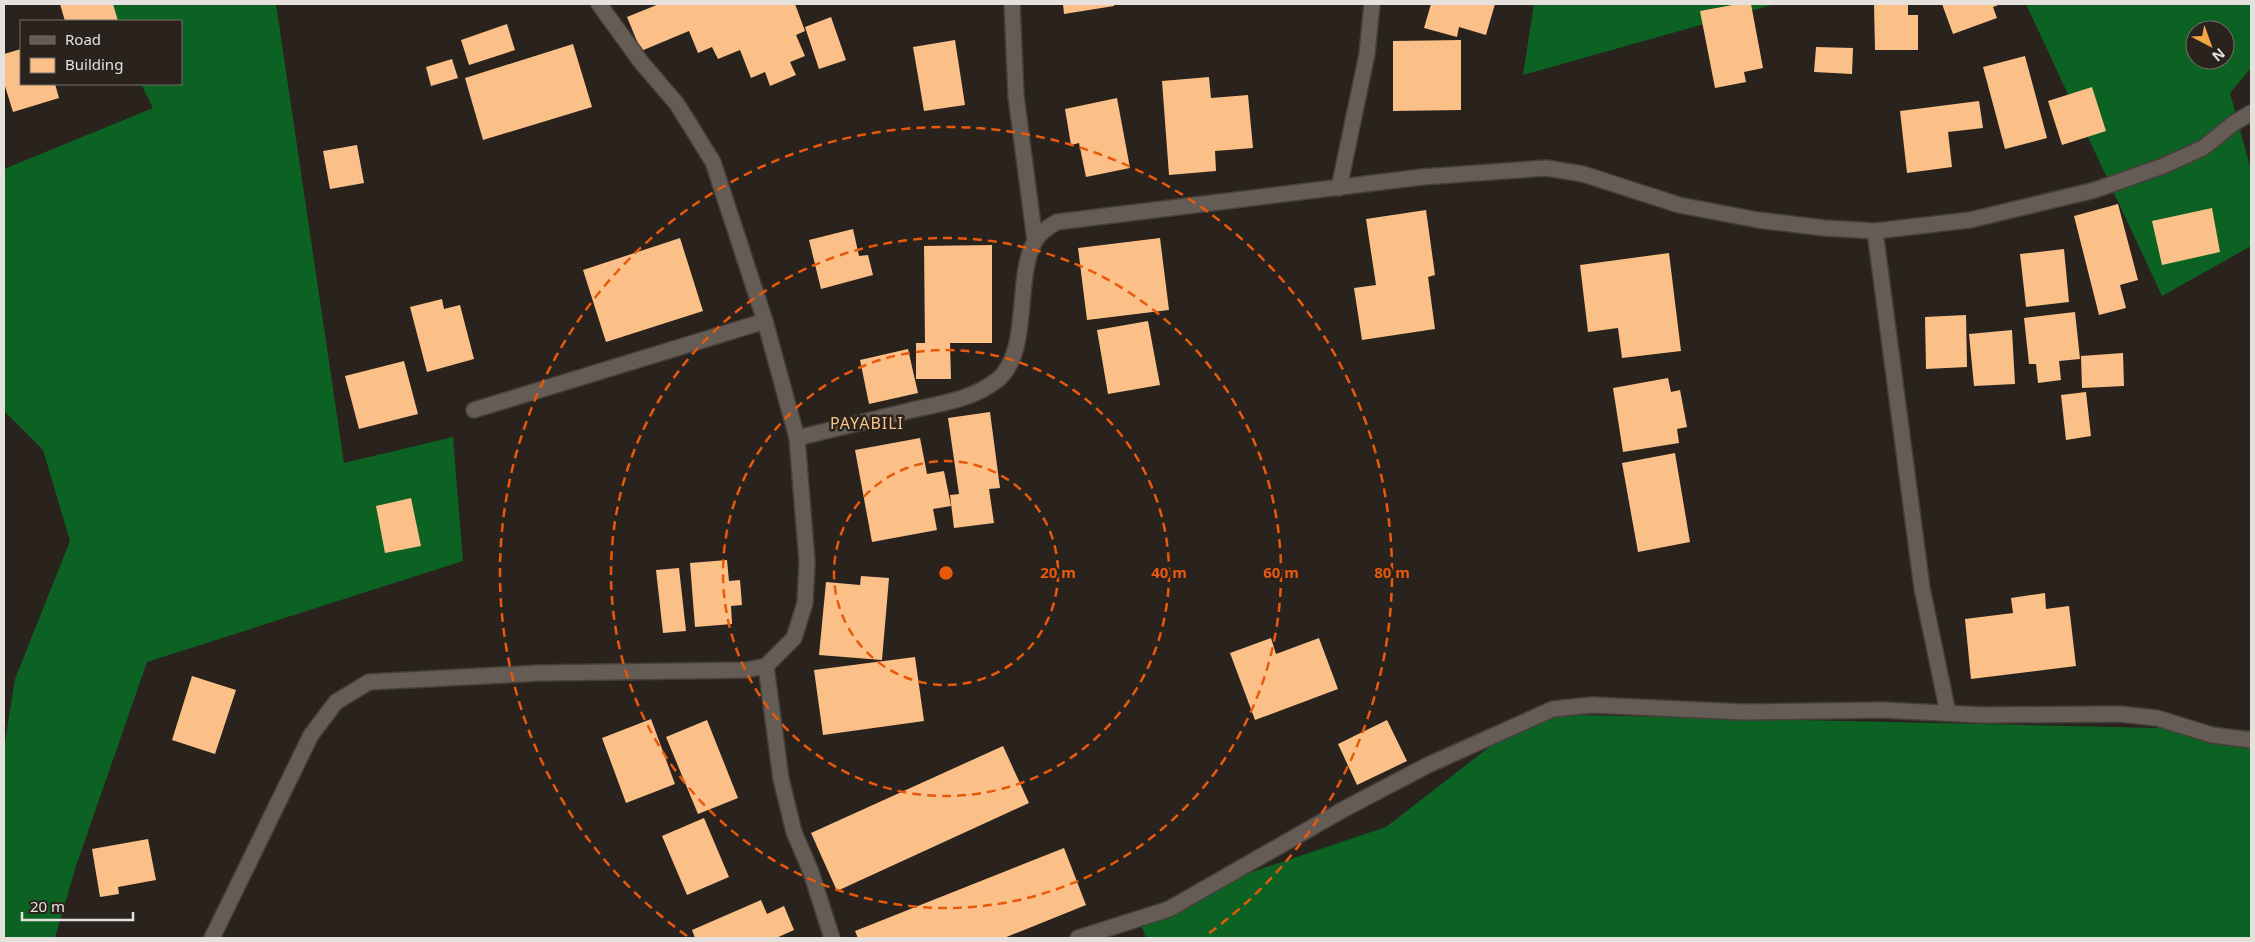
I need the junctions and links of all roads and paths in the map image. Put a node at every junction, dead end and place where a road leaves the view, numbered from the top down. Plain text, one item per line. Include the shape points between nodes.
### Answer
1 (599, 4) edge
2 (1012, 4) edge
3 (1372, 4) edge
4 (2251, 113) edge
5 (1339, 188) junction
6 (1875, 231) junction
7 (1035, 241) junction
8 (765, 321) junction
9 (474, 410) dead end
10 (797, 438) junction
11 (766, 666) junction
12 (1948, 713) junction
13 (2251, 740) edge
14 (212, 938) edge
15 (832, 938) edge
16 (1078, 938) edge

1 - 8 street via 641,62 677,104 712,162
2 - 7 street via 1016,96
3 - 5 street via 1367,54
4 - 6 street via 2203,148 2095,190 1970,220
5 - 6 street via 1422,177 1546,168 1592,177 1679,205 1758,220
5 - 7 street via 1057,222 1043,230
6 - 12 street via 1922,588
7 - 10 street via 1029,255 1019,332 1011,363 998,380 971,396
8 - 9 street
8 - 10 street
10 - 11 street via 808,562 806,603 794,638
11 - 14 street via 746,670 541,673 369,682 336,702 311,735
11 - 15 street via 781,779 794,832 811,872
12 - 13 street via 2119,714 2157,718 2212,735
12 - 16 street via 1883,710 1744,712 1592,705 1553,709 1428,766 1346,808 1169,909

